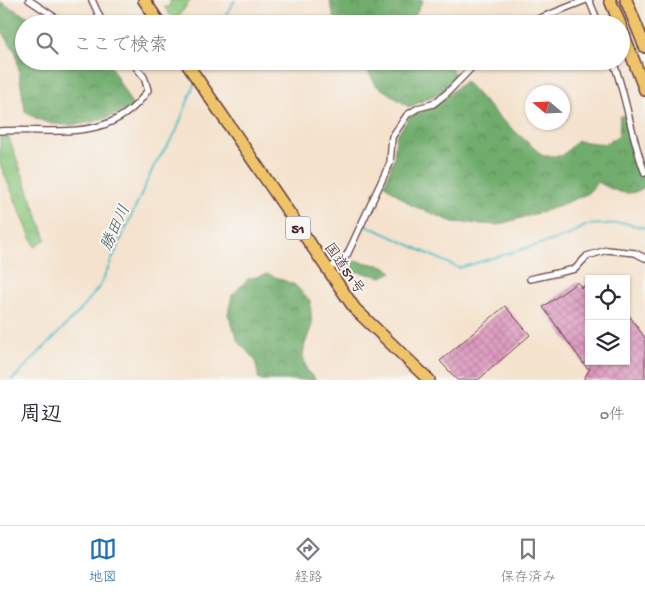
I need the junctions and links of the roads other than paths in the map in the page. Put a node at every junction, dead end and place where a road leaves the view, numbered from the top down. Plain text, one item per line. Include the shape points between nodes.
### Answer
1 (28, 0) edge
2 (92, 0) edge
3 (144, 0) edge
4 (588, 0) edge
5 (610, 0) edge
6 (626, 0) edge
7 (51, 15) edge
8 (99, 15) edge
9 (154, 15) edge
10 (549, 15) edge
11 (595, 15) edge
12 (616, 15) edge
13 (645, 47) edge
14 (630, 51) edge
15 (138, 70) edge
16 (191, 70) edge
17 (470, 70) edge
18 (616, 70) edge
19 (645, 90) edge
20 (0, 131) edge
21 (645, 172) edge
22 (645, 258) edge
23 (328, 270) junction
24 (530, 279) dead end
25 (429, 380) edge

1 - 7 street
2 - 8 street
3 - 9 highway
4 - 10 street
4 - 11 street
5 - 12 highway
6 - 13 highway
14 - 19 highway
15 - 20 street via 148,90 130,113 111,124 81,130
16 - 23 highway, 国道51号 / 51
17 - 23 street via 433,104 407,115 392,137 390,163 347,255
18 - 21 street
22 - 24 street via 636,253 607,250 587,256 575,269
23 - 25 highway, 国道51号 / 51 via 355,309

